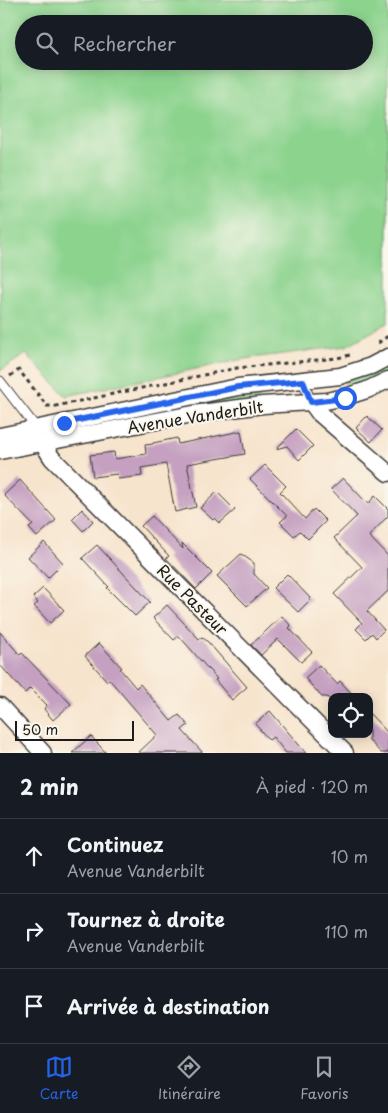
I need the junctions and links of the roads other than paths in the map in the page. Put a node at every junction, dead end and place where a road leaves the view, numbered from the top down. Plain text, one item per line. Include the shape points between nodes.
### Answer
1 (388, 357) edge
2 (4, 379) edge
3 (388, 380) edge
4 (303, 381) junction
5 (311, 402) junction
6 (0, 436) edge
7 (40, 436) junction
8 (0, 452) edge
9 (388, 473) edge
10 (0, 706) edge
11 (43, 753) edge
12 (345, 753) edge

1 - 4 street, Avenue Vanderbilt via 357,372
2 - 7 lane
3 - 5 street, Avenue Vanderbilt via 345,398
4 - 5 lane
4 - 7 street, Avenue Vanderbilt via 238,387
5 - 7 street, Avenue Vanderbilt via 263,405
5 - 9 street via 319,413
6 - 7 street, Avenue Vanderbilt
7 - 8 street, Avenue Vanderbilt
7 - 12 street, Rue Pasteur via 52,458
10 - 11 street

